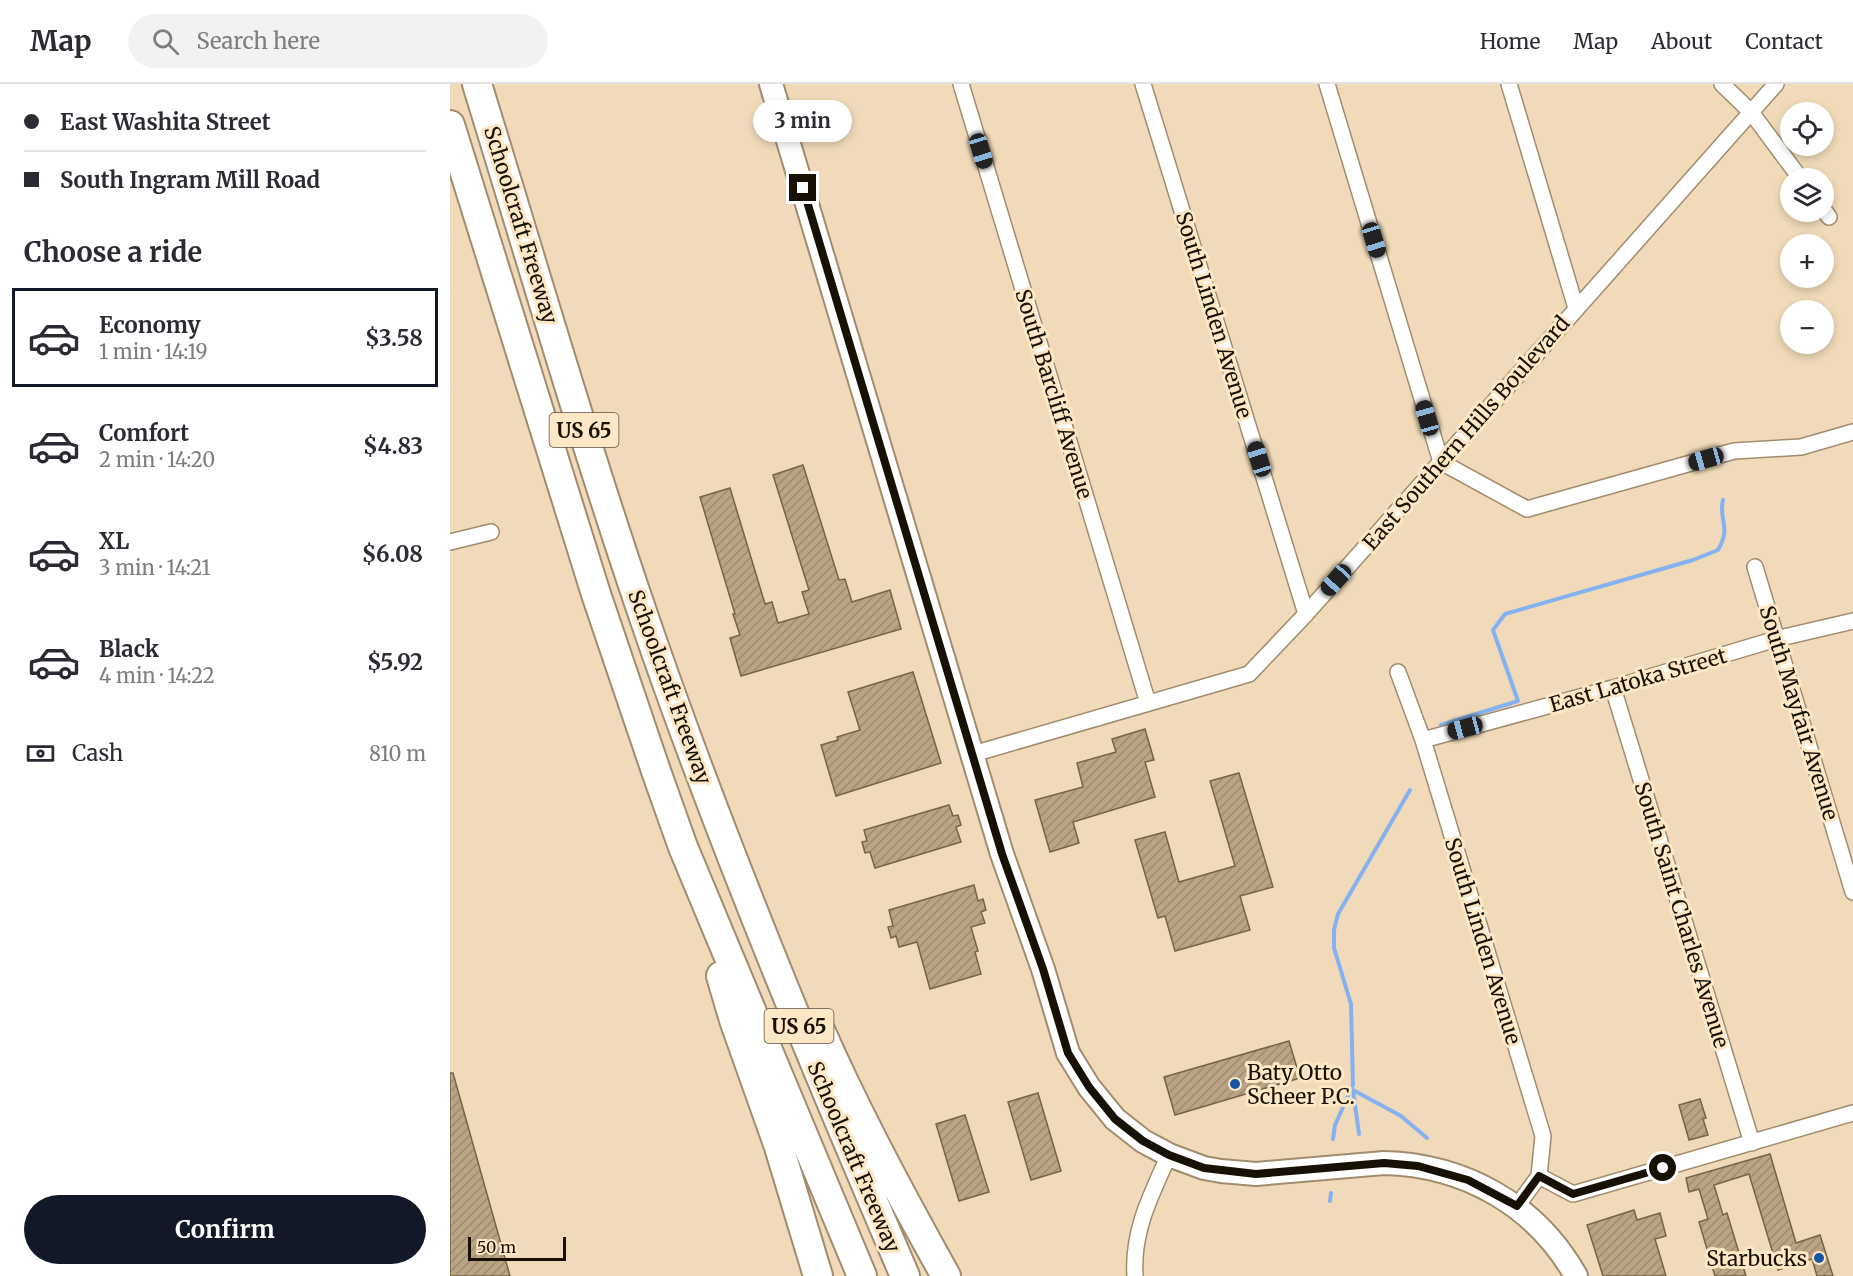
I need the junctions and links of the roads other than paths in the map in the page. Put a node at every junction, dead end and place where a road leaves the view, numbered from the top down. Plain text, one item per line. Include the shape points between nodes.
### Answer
1 (477, 84) edge
2 (961, 84) edge
3 (1143, 84) edge
4 (1327, 84) edge
5 (1509, 84) edge
6 (1722, 84) edge
7 (1776, 84) edge
8 (777, 85) edge
9 (1751, 112) junction
10 (450, 125) edge
11 (1793, 168) edge
12 (1576, 308) junction
13 (1853, 432) edge
14 (1441, 462) junction
15 (491, 531) dead end
16 (450, 542) edge
17 (1755, 567) dead end
18 (1306, 614) junction
19 (1853, 621) edge
20 (1776, 639) junction
21 (1398, 672) dead end
22 (1612, 688) junction
23 (1148, 703) junction
24 (1423, 740) junction
25 (973, 754) junction
26 (700, 773) junction
27 (683, 847) junction
28 (1853, 892) edge
29 (1853, 1113) edge
30 (1752, 1143) junction
31 (1169, 1155) junction
32 (1539, 1176) junction
33 (1517, 1206) junction
34 (818, 1276) edge
35 (862, 1276) edge
36 (905, 1276) edge
37 (946, 1276) edge
38 (1135, 1276) edge
39 (1576, 1276) edge

1 - 26 highway, Schoolcraft Freeway / US 65 via 633,583
2 - 23 street, South Barcliff Avenue
3 - 18 street, South Linden Avenue
4 - 14 street
5 - 12 street
6 - 9 street
7 - 9 street, East Southern Hills Boulevard
8 - 25 street
9 - 11 street
9 - 12 street, East Southern Hills Boulevard
10 - 27 highway, Schoolcraft Freeway / US 65 via 614,650
12 - 14 street, East Southern Hills Boulevard
13 - 14 street via 1801,447 1734,451 1527,509
14 - 18 street, East Southern Hills Boulevard
15 - 16 street
17 - 20 street, South Mayfair Avenue
18 - 23 street, East Southern Hills Boulevard via 1249,674
19 - 20 street, East Latoka Street
20 - 22 street, East Latoka Street
20 - 28 street, South Mayfair Avenue
21 - 24 street, South Linden Avenue
22 - 24 street, East Latoka Street
22 - 30 street, South Saint Charles Avenue
23 - 25 street, East Southern Hills Boulevard
24 - 32 street, South Linden Avenue via 1543,1136
25 - 31 street via 1068,1053 1115,1119
26 - 36 highway, Schoolcraft Freeway / US 65 via 792,1011
26 - 37 highway via 861,1115
27 - 34 highway via 734,1020 779,1147
27 - 35 highway, Schoolcraft Freeway / US 65
29 - 30 street
30 - 32 street via 1573,1194
31 - 33 street via 1204,1168 1247,1174 1384,1163 1418,1166 1468,1180
31 - 38 street via 1140,1222
32 - 33 street
33 - 39 street via 1551,1239

